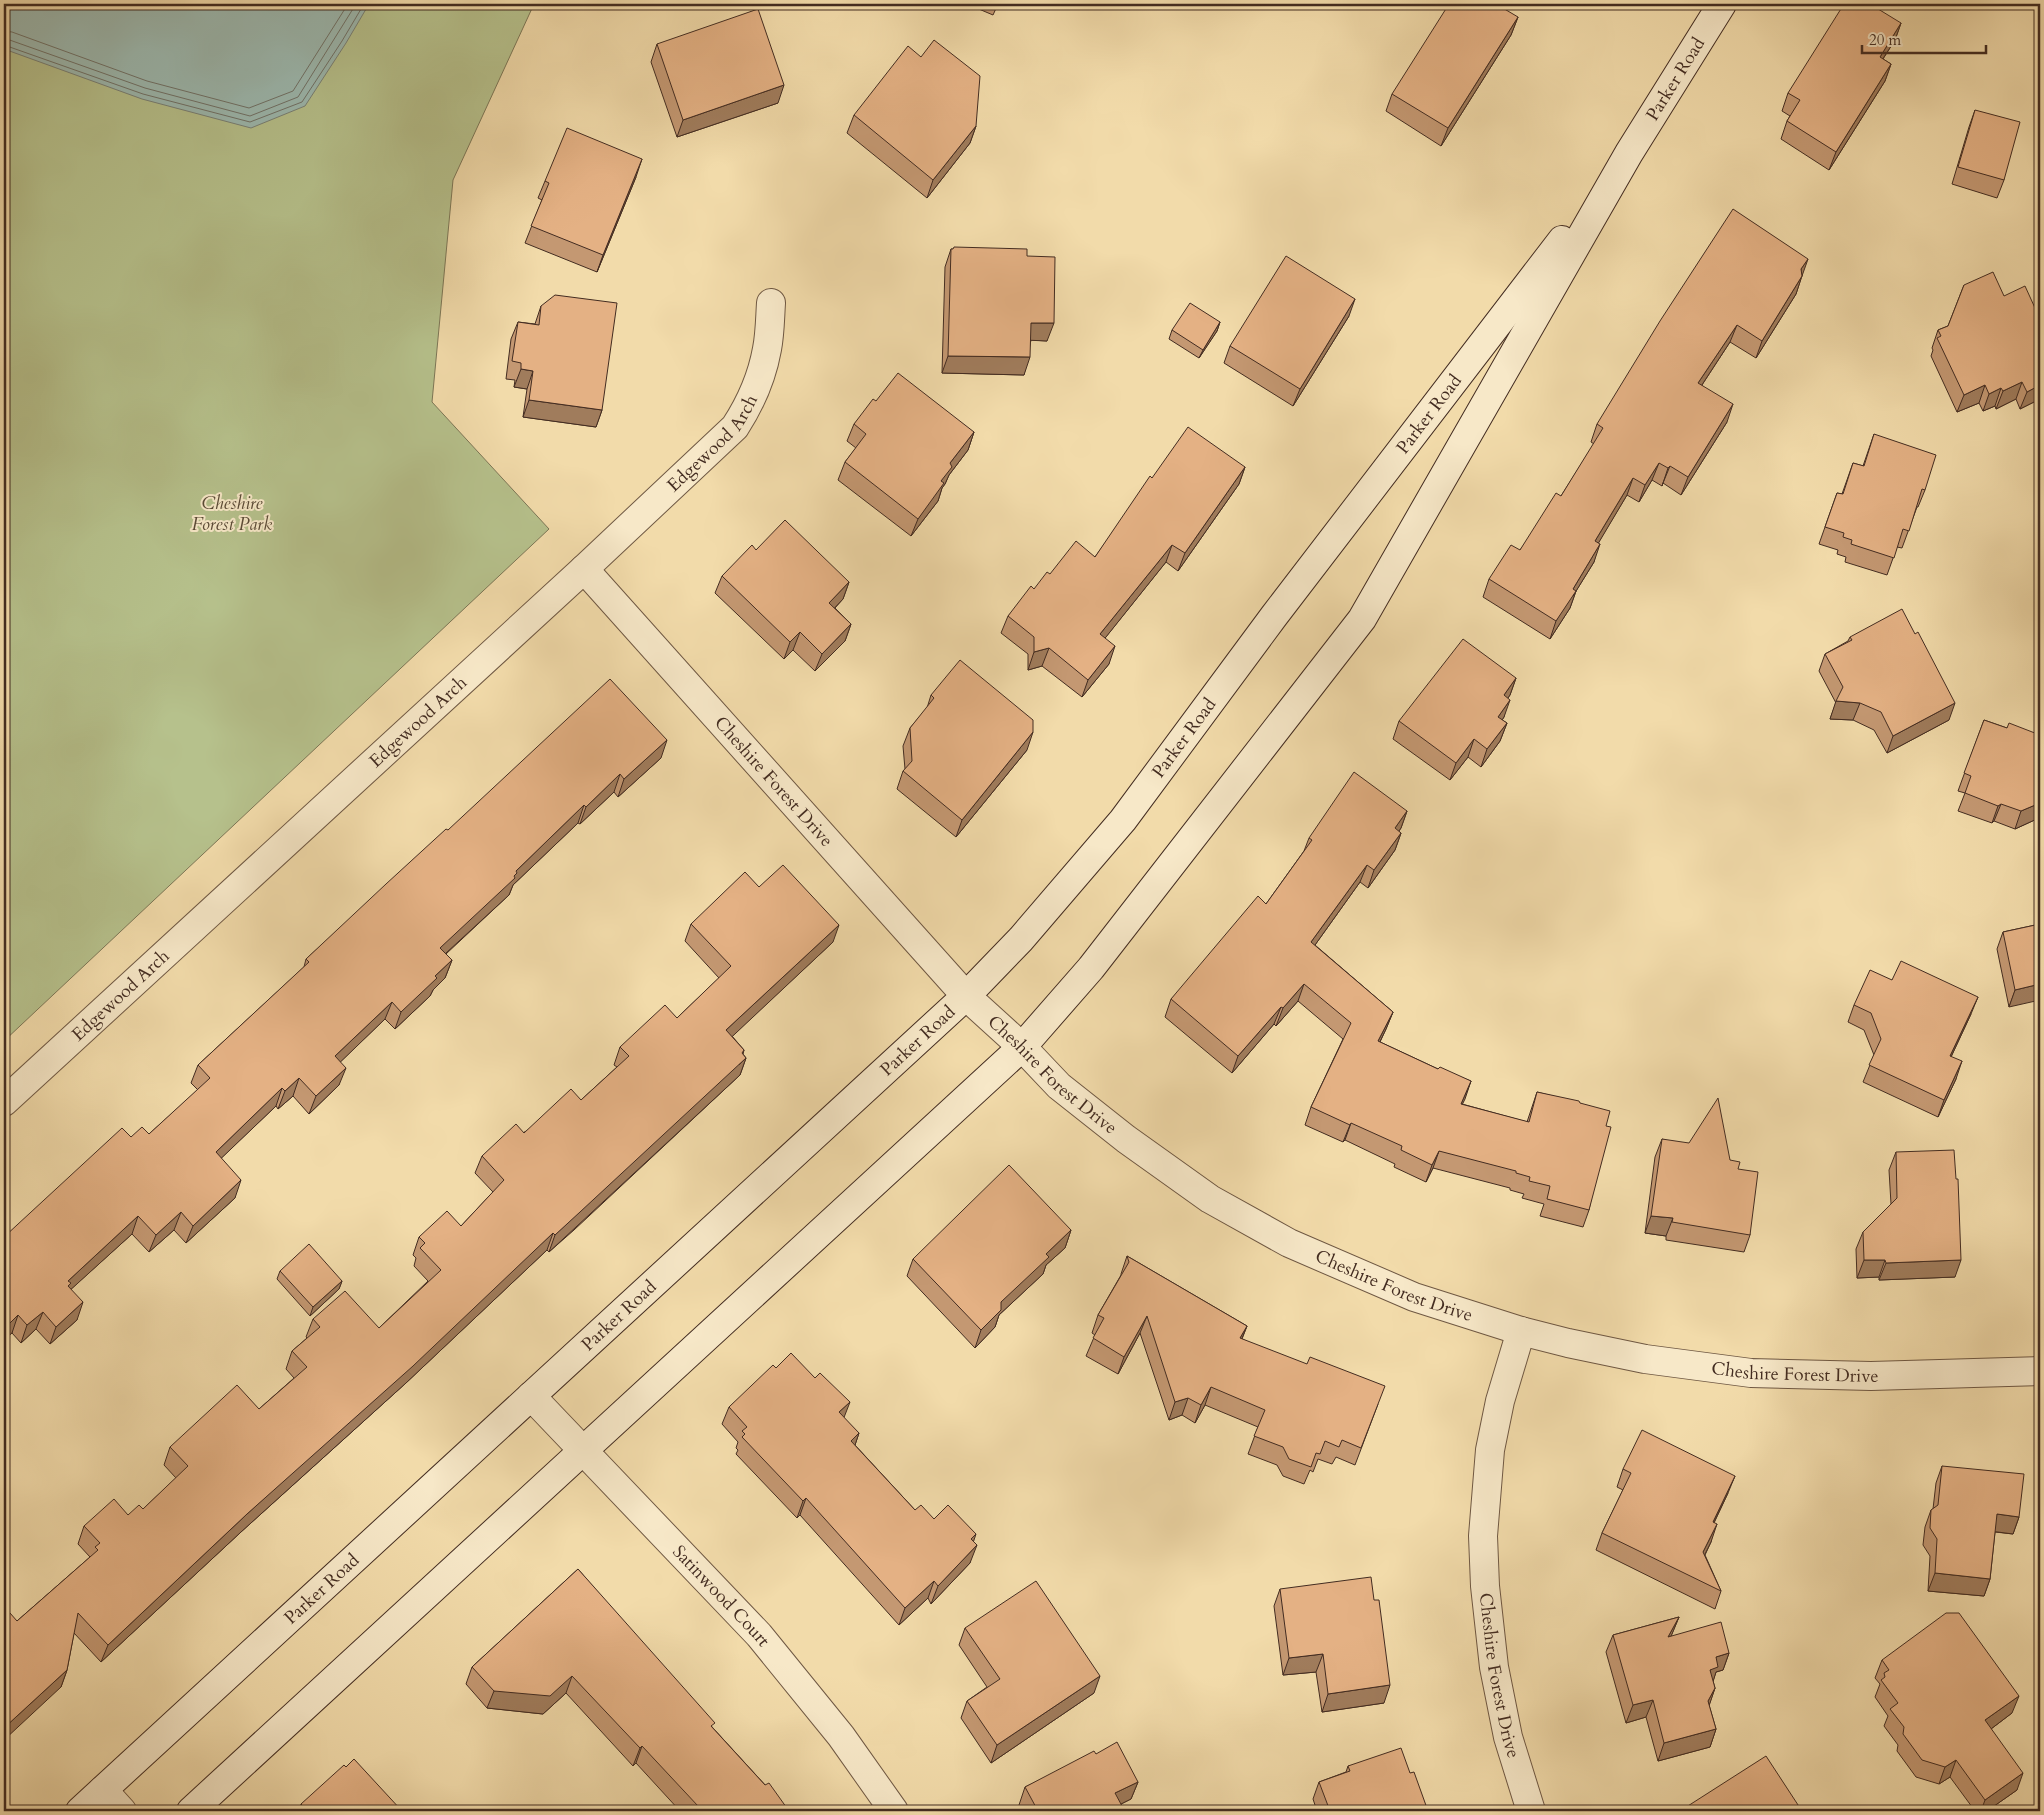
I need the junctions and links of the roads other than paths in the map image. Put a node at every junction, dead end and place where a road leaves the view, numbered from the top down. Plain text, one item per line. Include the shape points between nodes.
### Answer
1 (1722, 4) edge
2 (1629, 153) junction
3 (771, 303) dead end
4 (584, 569) junction
5 (966, 996) junction
6 (1022, 1047) junction
7 (4, 1102) edge
8 (1522, 1331) junction
9 (2040, 1371) edge
10 (531, 1396) junction
11 (584, 1450) junction
12 (103, 1790) junction
13 (80, 1811) edge
14 (122, 1811) edge
15 (191, 1811) edge
16 (894, 1811) edge
17 (1531, 1811) edge

1 - 2 street, Parker Road
2 - 5 street, Parker Road via 1274,616 1123,820 1021,939
2 - 6 street, Parker Road via 1362,619 1097,960
3 - 4 street, Edgewood Arch via 767,350 757,384 735,427
4 - 5 street, Cheshire Forest Drive
4 - 7 street, Edgewood Arch
5 - 6 street, Cheshire Forest Drive
5 - 10 street, Parker Road
6 - 8 street, Cheshire Forest Drive via 1059,1086 1126,1139 1210,1198 1289,1243 1405,1293
6 - 11 street, Parker Road
8 - 9 street, Cheshire Forest Drive via 1645,1359 1751,1373 1871,1376
8 - 17 street, Cheshire Forest Drive via 1500,1401 1492,1442 1483,1536 1494,1667 1508,1737
10 - 11 street, Satinwood Court
10 - 12 street, Parker Road
11 - 15 street, Parker Road
11 - 16 street, Satinwood Court via 758,1635 841,1736
12 - 13 street, Parker Road
12 - 14 street

